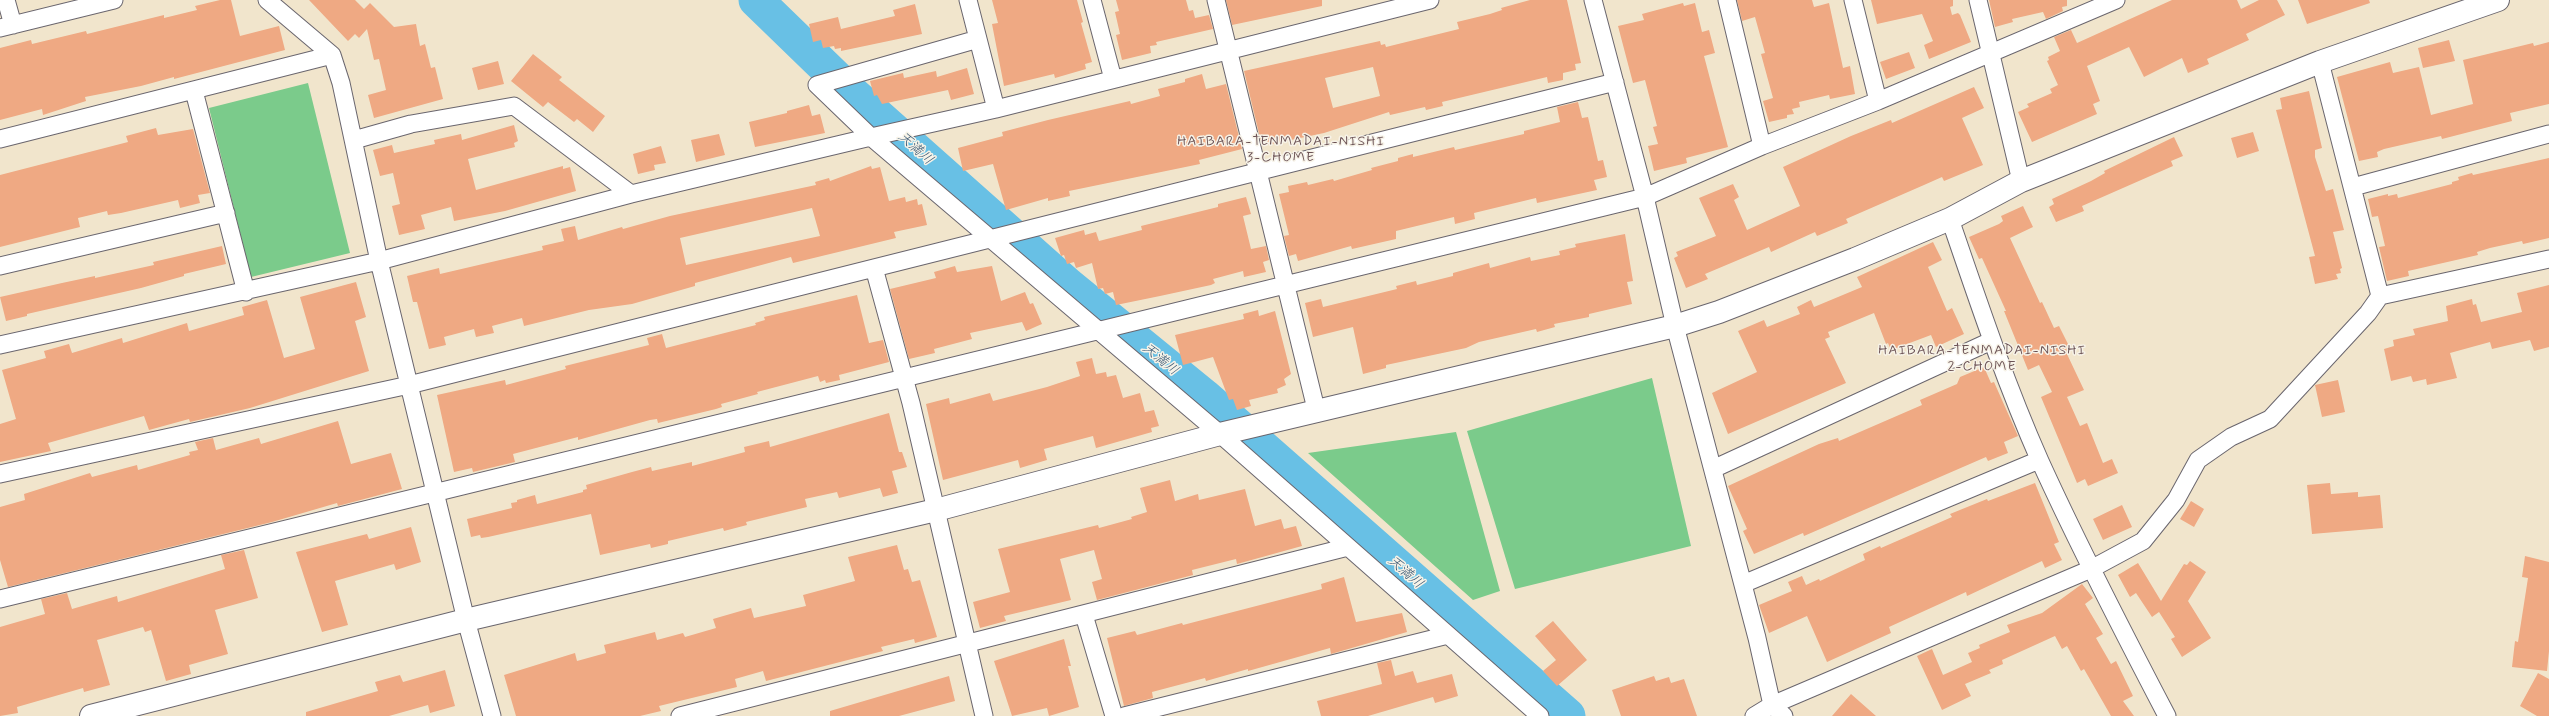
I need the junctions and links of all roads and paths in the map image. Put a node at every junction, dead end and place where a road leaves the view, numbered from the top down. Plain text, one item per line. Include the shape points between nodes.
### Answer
1 (6, 0) edge
2 (114, 0) edge
3 (267, 0) edge
4 (968, 0) edge
5 (1092, 0) edge
6 (1216, 0) edge
7 (1430, 0) edge
8 (1593, 0) edge
9 (1727, 0) edge
10 (1853, 0) edge
11 (1978, 0) edge
12 (2116, 0) edge
13 (2498, 0) edge
14 (2098, 4) edge
15 (7, 26) edge
16 (978, 38) junction
17 (1228, 49) junction
18 (1991, 53) junction
19 (332, 55) junction
20 (2320, 62) junction
21 (1113, 79) junction
22 (1615, 82) junction
23 (194, 91) junction
24 (1878, 100) junction
25 (996, 109) junction
26 (2549, 134) edge
27 (871, 137) junction
28 (0, 139) edge
29 (354, 140) junction
30 (1762, 146) junction
31 (1258, 173) junction
32 (2021, 181) junction
33 (2353, 188) junction
34 (631, 194) junction
35 (1645, 197) junction
36 (226, 213) junction
37 (1950, 219) junction
38 (989, 237) junction
39 (2549, 259) edge
40 (379, 262) junction
41 (0, 266) edge
42 (874, 268) junction
43 (1285, 286) junction
44 (246, 292) junction
45 (2380, 296) junction
46 (1675, 326) junction
47 (1098, 330) junction
48 (1991, 341) junction
49 (0, 345) edge
50 (903, 377) junction
51 (409, 385) junction
52 (1317, 413) junction
53 (1220, 434) junction
54 (2039, 460) junction
55 (1713, 469) junction
56 (0, 474) edge
57 (436, 494) junction
58 (936, 510) junction
59 (1348, 547) junction
60 (2091, 569) junction
61 (1743, 584) junction
62 (0, 599) edge
63 (1084, 615) junction
64 (466, 620) junction
65 (1448, 635) junction
66 (966, 644) junction
67 (1778, 711) edge
68 (91, 716) edge
69 (492, 716) edge
70 (680, 716) edge
71 (984, 716) edge
72 (1114, 716) edge
73 (1124, 716) edge
74 (1540, 716) edge
75 (1754, 716) edge
76 (2167, 716) edge

1 - 15 street
2 - 15 street
3 - 19 street
4 - 16 street
5 - 21 street
6 - 17 street
7 - 17 street
8 - 22 street
9 - 30 street
10 - 24 street
11 - 18 street
12 - 14 street
13 - 20 street
14 - 18 street
16 - 25 street
16 - 27 street via 817,85
17 - 21 street
17 - 31 street
18 - 24 street
18 - 32 street
19 - 23 street
19 - 29 street
20 - 32 street
20 - 33 street
21 - 25 street
22 - 31 street
22 - 35 street
23 - 28 street
23 - 36 street
24 - 30 street
25 - 27 street
26 - 33 street
27 - 34 street
27 - 38 street
29 - 34 street via 411,124 514,106
29 - 40 street
30 - 35 street
31 - 38 street
31 - 43 street
32 - 37 street
33 - 45 street
34 - 40 street
35 - 43 street
35 - 46 street
36 - 41 street
36 - 44 street
37 - 46 street via 1718,312
37 - 48 street
38 - 42 street
38 - 47 street
39 - 45 street
40 - 44 street
40 - 51 street
42 - 50 street
42 - 51 street
43 - 47 street
43 - 52 street
44 - 49 street
45 - 60 street via 2368,313 2270,419 2231,437 2198,460 2176,500 2143,542
46 - 52 street
46 - 55 street
47 - 50 street
47 - 53 street
48 - 54 street
48 - 55 street
50 - 57 street
50 - 58 street
51 - 56 street
51 - 57 street
52 - 53 street
53 - 58 street
53 - 59 street
54 - 60 street
54 - 61 street
55 - 61 street
57 - 62 street
57 - 64 street
58 - 64 street
58 - 66 street
59 - 63 street
59 - 65 street
60 - 67 street
60 - 76 street
61 - 67 street
63 - 66 street
63 - 72 street
64 - 68 street
64 - 69 street
65 - 73 street
65 - 74 street
66 - 70 street
66 - 71 street
67 - 75 street

